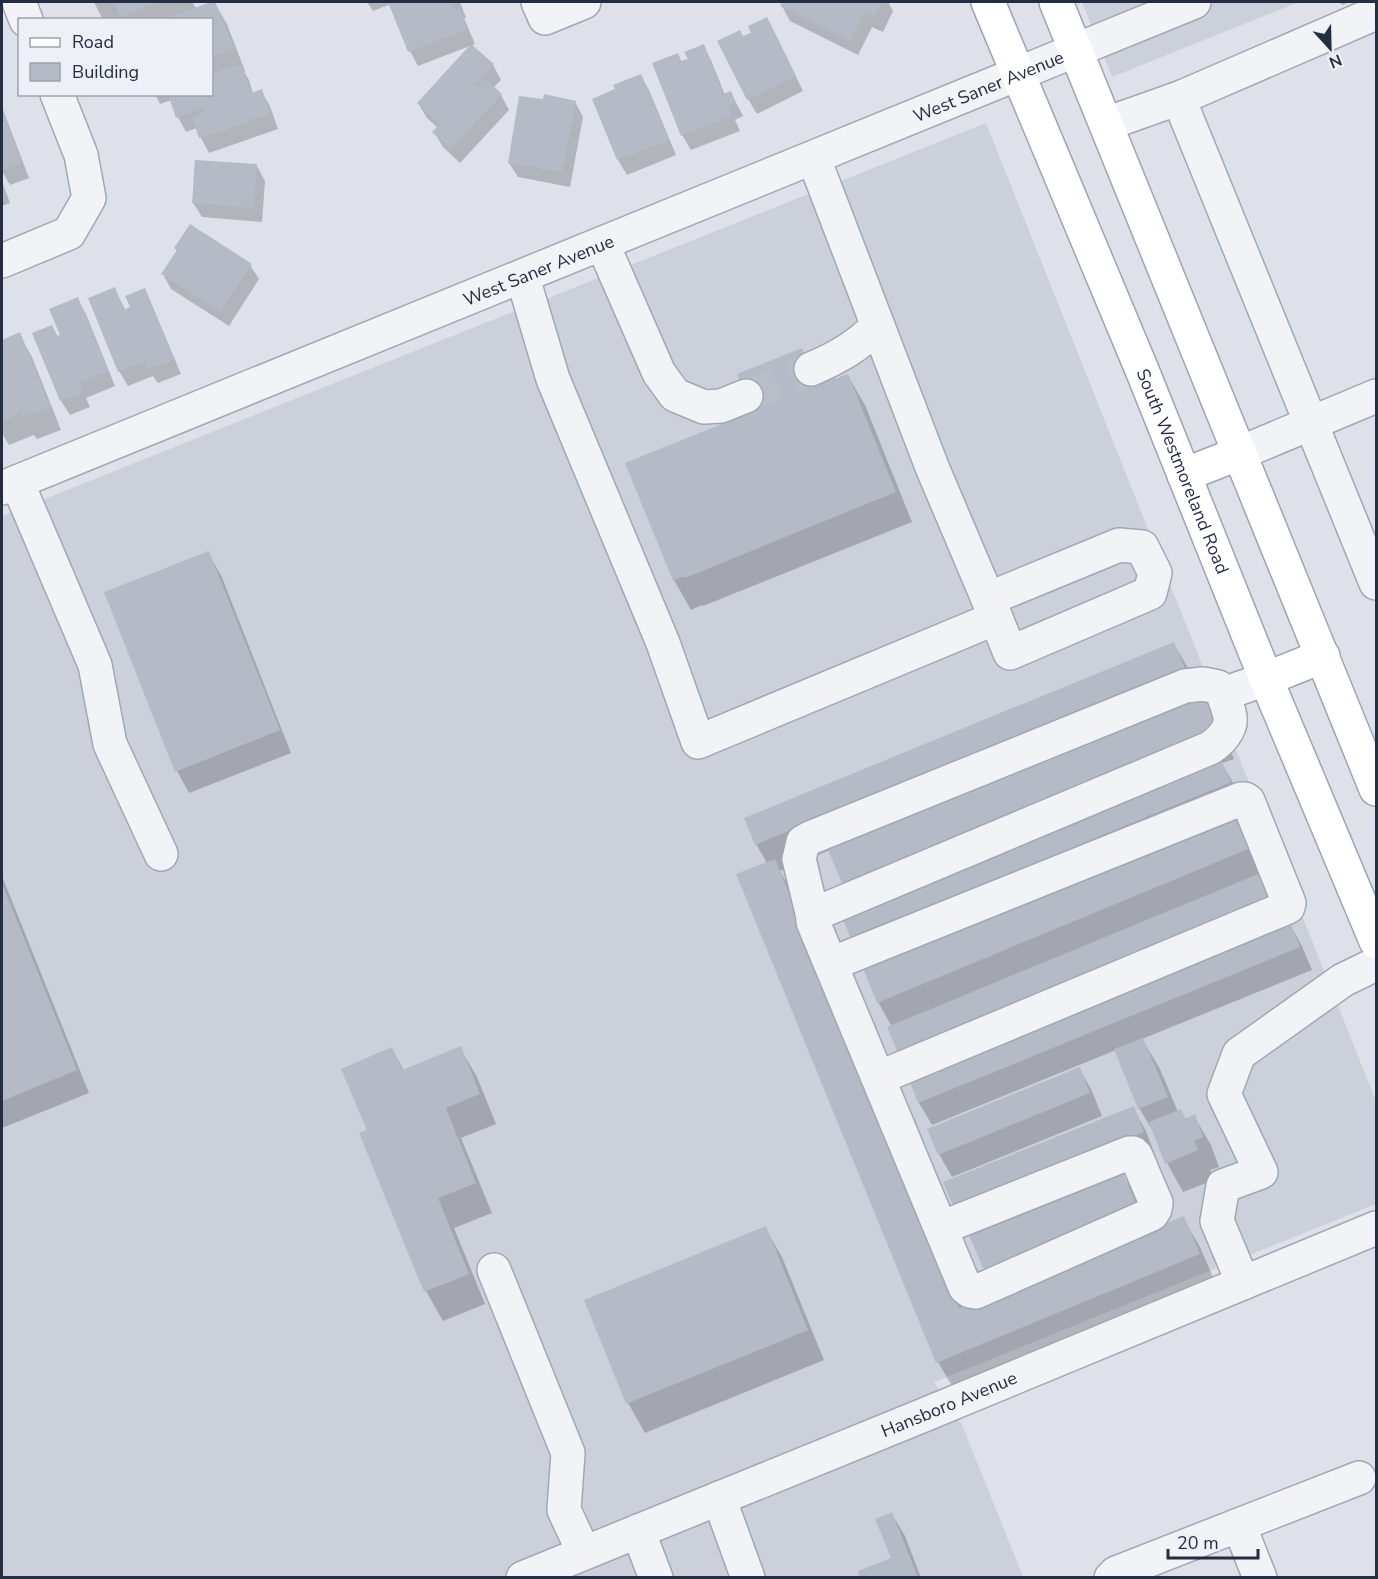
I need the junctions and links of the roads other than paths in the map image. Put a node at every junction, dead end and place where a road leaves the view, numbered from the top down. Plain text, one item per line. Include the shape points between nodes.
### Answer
1 (19, 2) edge
2 (538, 2) edge
3 (584, 2) edge
4 (988, 2) edge
5 (1056, 2) edge
6 (1194, 2) edge
7 (1377, 13) edge
8 (25, 18) edge
9 (1076, 50) junction
10 (1018, 75) junction
11 (58, 96) edge
12 (1182, 97) junction
13 (1106, 124) junction
14 (814, 159) junction
15 (603, 245) junction
16 (2, 261) edge
17 (523, 278) junction
18 (878, 326) junction
19 (811, 369) tunnel mouth
20 (746, 396) tunnel mouth
21 (1377, 396) edge
22 (1311, 423) junction
23 (1240, 453) junction
24 (1184, 475) junction
25 (9, 485) edge
26 (1377, 583) edge
27 (1323, 656) junction
28 (1266, 679) junction
29 (1222, 694) junction
30 (1367, 738) edge
31 (1377, 789) edge
32 (161, 854) dead end
33 (813, 917) junction
34 (1377, 941) edge
35 (831, 964) junction
36 (1377, 964) edge
37 (878, 1078) junction
38 (940, 1228) junction
39 (1377, 1228) edge
40 (494, 1270) dead end
41 (1243, 1283) junction
42 (1359, 1478) dead end
43 (719, 1498) junction
44 (1239, 1525) junction
45 (638, 1531) junction
46 (584, 1553) junction
47 (523, 1578) edge
48 (656, 1578) edge
49 (748, 1578) edge
50 (1111, 1578) edge
51 (1260, 1578) edge

1 - 8 street
2 - 3 street via 545,18
4 - 10 main road, South Westmoreland Road
5 - 9 main road
6 - 9 street, West Saner Avenue
7 - 12 street
9 - 10 street, West Saner Avenue
9 - 13 main road
10 - 14 street, West Saner Avenue
10 - 24 main road, South Westmoreland Road
11 - 16 street via 81,155 89,198 69,233
12 - 13 street
12 - 22 street via 1183,109
13 - 23 main road
14 - 15 street, West Saner Avenue
14 - 18 street
15 - 17 street, West Saner Avenue
15 - 20 street via 659,373 675,395 704,407 721,406
17 - 18 street via 552,378 663,643 698,742 992,609
17 - 25 street, West Saner Avenue
18 - 19 street via 833,360
21 - 22 street
22 - 23 street
22 - 26 street
23 - 24 main road
23 - 27 main road
24 - 28 main road, South Westmoreland Road
25 - 32 street via 95,665 110,744
27 - 28 main road
27 - 30 main road
28 - 29 street
28 - 34 main road, South Westmoreland Road
29 - 33 street via 1231,719 1220,742 1210,748
29 - 33 street via 1218,687 1185,686 810,838 803,842 799,860
30 - 31 main road
33 - 35 street
35 - 37 street
35 - 37 street via 1241,799 1248,801 1288,907
36 - 41 street via 1343,980 1239,1054 1224,1094 1260,1172 1223,1186 1217,1221
37 - 38 street
38 - 38 street via 965,1287 976,1292 1152,1214 1156,1203 1133,1152
39 - 41 street, Hansboro Avenue
40 - 46 street via 568,1453 564,1510
41 - 43 street, Hansboro Avenue
42 - 44 street
43 - 45 street, Hansboro Avenue
43 - 49 street
44 - 50 street
44 - 51 street
45 - 46 street, Hansboro Avenue
45 - 48 street
46 - 47 street, Hansboro Avenue

